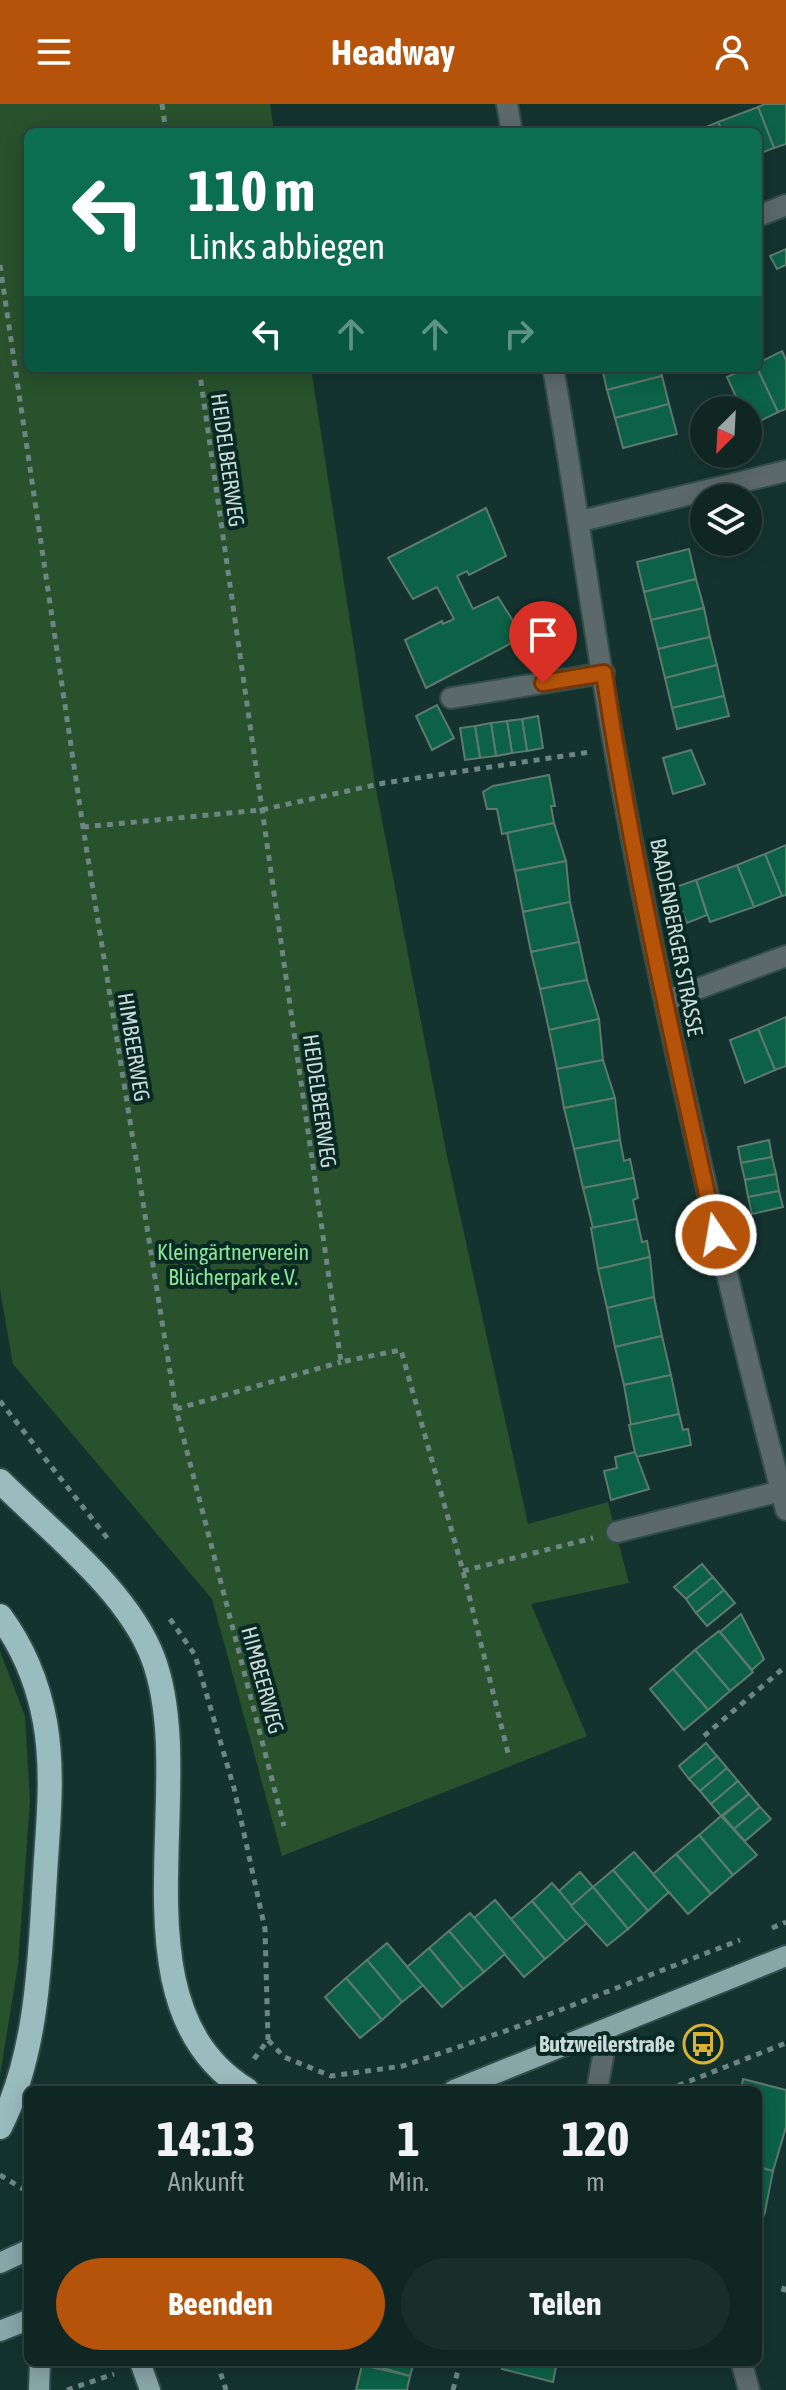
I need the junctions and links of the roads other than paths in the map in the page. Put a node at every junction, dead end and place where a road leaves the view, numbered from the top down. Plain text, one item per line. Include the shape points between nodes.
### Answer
1 (507, 104) edge
2 (511, 128) edge
3 (786, 205) edge
4 (762, 214) edge
5 (554, 372) edge
6 (786, 471) edge
7 (581, 521) junction
8 (604, 673) junction
9 (451, 698) dead end
10 (786, 956) edge
11 (665, 1001) junction
12 (780, 1466) edge
13 (0, 1481) edge
14 (784, 1501) edge
15 (617, 1532) road end
16 (0, 1616) edge
17 (786, 1956) edge
18 (608, 2029) junction
19 (240, 2086) edge
20 (464, 2086) edge
21 (597, 2086) edge
22 (0, 2127) edge
23 (24, 2252) edge
24 (0, 2263) edge
25 (24, 2322) edge
26 (0, 2331) edge
27 (40, 2366) edge
28 (143, 2366) edge
29 (743, 2366) edge
30 (39, 2390) edge
31 (150, 2390) edge
32 (749, 2390) edge

1 - 2 street
3 - 4 street
5 - 7 street, BAADENBERGER STRASSE
6 - 7 street
7 - 8 street, BAADENBERGER STRASSE
8 - 9 street
8 - 11 street, BAADENBERGER STRASSE
10 - 11 street
11 - 12 street, BAADENBERGER STRASSE via 716,1235
12 - 14 street, BAADENBERGER STRASSE
13 - 19 highway via 111,1591 153,1658 166,1709 166,1903 175,1987 193,2036
14 - 15 street
16 - 22 highway via 24,1655 37,1691 51,1788 33,2006 20,2074
17 - 18 main road
18 - 20 main road
18 - 21 street
23 - 24 main road
25 - 26 main road
27 - 30 main road
28 - 31 main road
29 - 32 street

